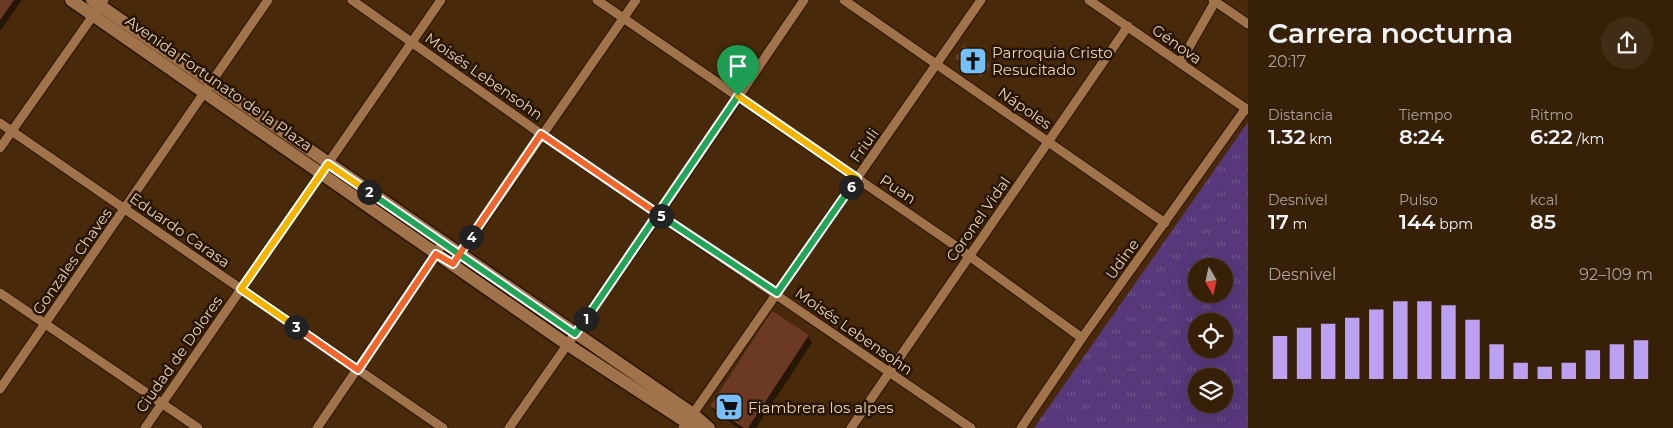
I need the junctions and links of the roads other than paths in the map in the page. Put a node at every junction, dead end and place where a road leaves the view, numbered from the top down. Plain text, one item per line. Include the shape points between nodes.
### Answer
1 (71, 0) edge
2 (268, 0) edge
3 (352, 0) edge
4 (441, 0) edge
5 (597, 0) edge
6 (636, 0) edge
7 (804, 0) edge
8 (844, 0) edge
9 (981, 0) edge
10 (1089, 0) edge
11 (1215, 0) edge
12 (98, 5) edge
13 (623, 19) junction
14 (1248, 24) edge
15 (1128, 26) junction
16 (412, 42) junction
17 (1180, 62) junction
18 (937, 64) junction
19 (207, 88) junction
20 (738, 96) junction
21 (1247, 109) edge
22 (0, 123) edge
23 (11, 131) junction
24 (541, 134) junction
25 (1048, 141) junction
26 (0, 148) edge
27 (324, 169) junction
28 (857, 178) junction
29 (124, 209) junction
30 (658, 214) junction
31 (1165, 223) junction
32 (440, 248) junction
33 (970, 255) junction
34 (456, 259) junction
35 (241, 289) junction
36 (0, 293) edge
37 (777, 293) junction
38 (44, 325) junction
39 (1082, 338) junction
40 (572, 340) junction
41 (358, 370) junction
42 (890, 372) junction
43 (0, 389) edge
44 (162, 402) junction
45 (689, 423) edge
46 (145, 428) edge
47 (198, 428) edge
48 (317, 428) edge
49 (442, 428) edge
50 (509, 428) edge
51 (709, 428) edge
52 (851, 428) edge
53 (971, 428) edge
54 (1021, 428) edge

1 - 12 main road, Avenida Fortunato de la Plaza
2 - 19 street, Gonzales Chaves
3 - 16 street, Moisés Lebensohn
4 - 16 street, Ciudad de Dolores
5 - 13 street, Puan
6 - 13 street
7 - 20 street
8 - 18 street, Nápoles
9 - 18 street, Friuli
10 - 15 street, Génova
11 - 14 street
11 - 17 street
12 - 19 main road, Avenida Fortunato de la Plaza
12 - 23 street
13 - 20 street, Puan
13 - 24 street
15 - 17 street, Génova
15 - 25 street, Coronel Vidal
16 - 24 street, Moisés Lebensohn
16 - 27 street, Ciudad de Dolores
17 - 21 street, Génova
18 - 25 street, Nápoles
18 - 28 street, Friuli
19 - 27 main road, Avenida Fortunato de la Plaza
19 - 29 street, Gonzales Chaves
20 - 28 street, Puan
20 - 30 street
21 - 31 street, Udine
22 - 23 street, Eduardo Carasa
23 - 26 street
23 - 29 street, Eduardo Carasa
24 - 30 street, Moisés Lebensohn
24 - 34 street
25 - 31 street, Nápoles
25 - 33 street, Coronel Vidal
27 - 32 main road, Avenida Fortunato de la Plaza
27 - 35 street, Ciudad de Dolores
28 - 33 street, Puan
28 - 37 street, Friuli
29 - 35 street, Eduardo Carasa
29 - 38 street, Gonzales Chaves
30 - 37 street, Moisés Lebensohn
30 - 40 street
31 - 39 street, Udine
32 - 34 main road, Avenida Fortunato de la Plaza
32 - 41 street
33 - 39 street, Puan
33 - 42 street, Coronel Vidal
34 - 40 main road, Avenida Fortunato de la Plaza
35 - 41 street, Eduardo Carasa
35 - 44 street, Ciudad de Dolores
36 - 38 street
37 - 42 street, Moisés Lebensohn
37 - 45 street, Friuli
38 - 43 street, Gonzales Chaves
38 - 44 street
39 - 54 street, Udine
40 - 45 main road, Avenida Fortunato de la Plaza
40 - 50 street
41 - 48 street
41 - 49 street, Eduardo Carasa
42 - 52 street, Coronel Vidal
42 - 53 street, Moisés Lebensohn
44 - 46 street, Ciudad de Dolores
44 - 47 street
45 - 51 main road, Avenida Fortunato de la Plaza

